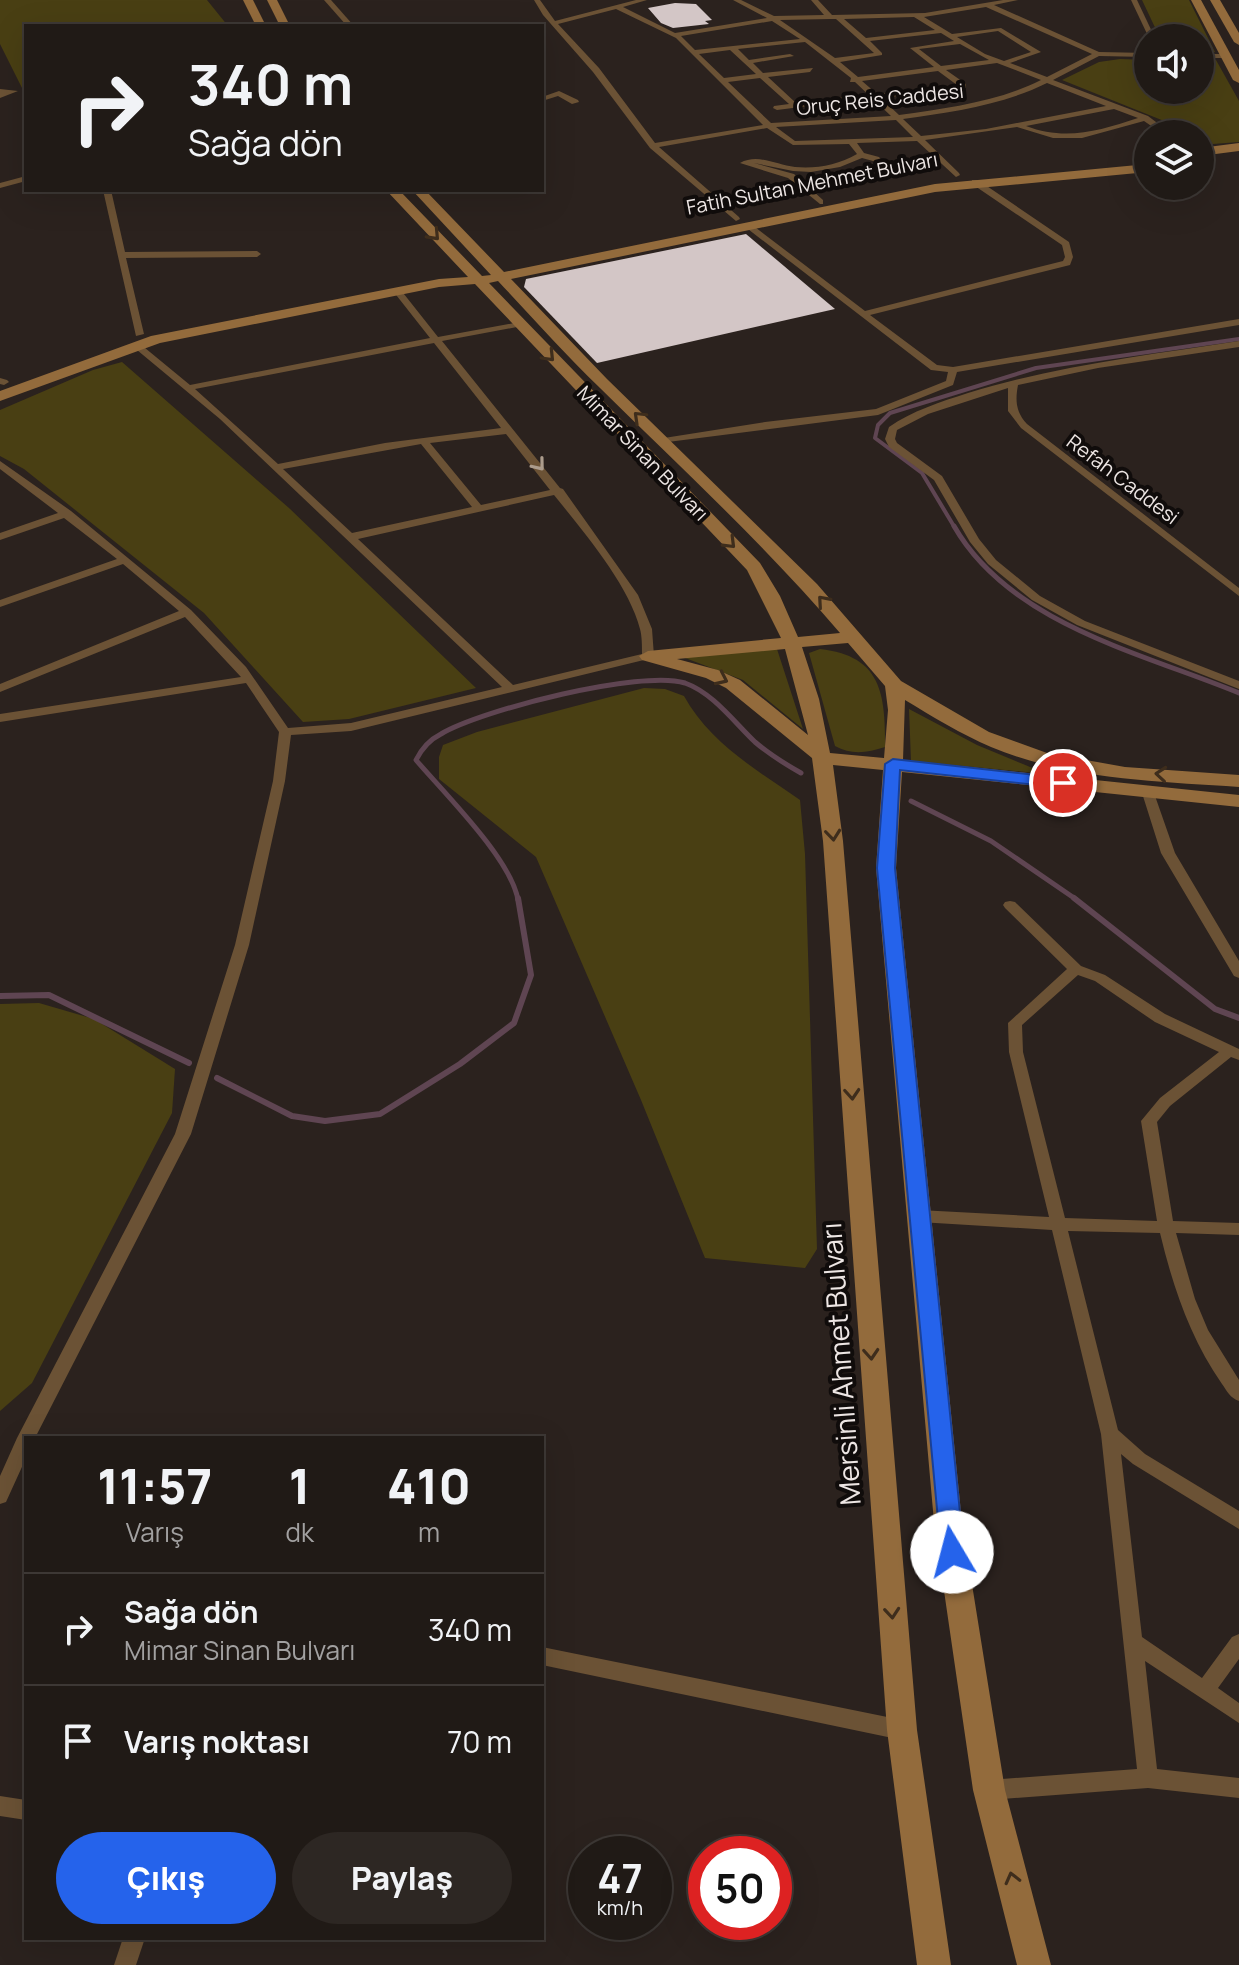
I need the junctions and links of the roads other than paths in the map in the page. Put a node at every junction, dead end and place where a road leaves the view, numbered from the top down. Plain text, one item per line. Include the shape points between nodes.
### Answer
1 (248, 0) edge
2 (272, 0) edge
3 (327, 0) edge
4 (537, 0) edge
5 (644, 0) edge
6 (736, 0) edge
7 (814, 0) edge
8 (977, 0) edge
9 (1015, 0) edge
10 (1134, 0) edge
11 (1196, 0) edge
12 (1215, 0) edge
13 (988, 5) junction
14 (617, 7) junction
15 (917, 16) junction
16 (834, 17) junction
17 (776, 18) junction
18 (555, 23) junction
19 (260, 24) edge
20 (284, 24) edge
21 (349, 24) edge
22 (1145, 24) edge
23 (715, 31) junction
24 (743, 31) dead end
25 (941, 31) junction
26 (676, 35) junction
27 (950, 36) junction
28 (806, 40) junction
29 (865, 40) junction
30 (960, 42) junction
31 (1239, 42) edge
32 (732, 48) junction
33 (704, 51) junction
34 (694, 52) junction
35 (1098, 54) junction
36 (1134, 55) edge
37 (790, 56) dead end
38 (1214, 56) edge
39 (1226, 56) junction
40 (831, 61) junction
41 (747, 62) junction
42 (1001, 62) junction
43 (941, 68) junction
44 (810, 70) dead end
45 (761, 76) junction
46 (722, 80) junction
47 (853, 80) junction
48 (1048, 80) junction
49 (1239, 80) edge
50 (873, 97) junction
51 (544, 98) edge
52 (845, 99) dead end
53 (575, 102) dead end
54 (795, 106) junction
55 (1116, 106) junction
56 (777, 108) dead end
57 (896, 118) junction
58 (1145, 118) junction
59 (1148, 120) edge
60 (769, 126) junction
61 (1019, 126) junction
62 (736, 132) junction
63 (698, 138) junction
64 (918, 139) junction
65 (852, 142) junction
66 (748, 143) dead end
67 (653, 146) junction
68 (1239, 147) edge
69 (709, 149) dead end
70 (1214, 150) edge
71 (861, 155) junction
72 (1134, 158) edge
73 (1239, 160) edge
74 (1214, 162) edge
75 (883, 167) dead end
76 (1134, 169) edge
77 (956, 175) junction
78 (24, 179) edge
79 (975, 182) junction
80 (0, 186) edge
81 (107, 192) edge
82 (394, 192) edge
83 (420, 192) edge
84 (820, 202) junction
85 (742, 222) junction
86 (257, 254) dead end
87 (123, 255) junction
88 (486, 261) junction
89 (462, 266) junction
90 (501, 275) junction
91 (476, 280) junction
92 (397, 291) junction
93 (863, 314) junction
94 (1239, 322) edge
95 (517, 324) junction
96 (138, 339) junction
97 (437, 339) junction
98 (1239, 344) edge
99 (953, 370) junction
100 (1014, 382) junction
101 (1, 386) edge
102 (188, 388) junction
103 (510, 430) junction
104 (423, 441) junction
105 (664, 441) junction
106 (276, 467) junction
107 (3, 468) edge
108 (559, 491) junction
109 (479, 509) junction
110 (67, 513) junction
111 (0, 537) edge
112 (351, 537) junction
113 (125, 560) junction
114 (1239, 593) edge
115 (0, 604) edge
116 (187, 612) junction
117 (854, 637) junction
118 (791, 642) junction
119 (648, 656) junction
120 (250, 679) junction
121 (894, 685) junction
122 (1239, 685) edge
123 (0, 688) edge
124 (511, 689) junction
125 (0, 718) edge
126 (285, 732) junction
127 (824, 758) junction
128 (893, 764) junction
129 (1239, 781) edge
130 (1148, 793) junction
131 (1239, 801) edge
132 (1010, 905) dead end
133 (1076, 969) junction
134 (1239, 973) edge
135 (1234, 1053) edge
136 (919, 1216) junction
137 (1056, 1224) junction
138 (1166, 1228) junction
139 (1239, 1229) edge
140 (1239, 1394) edge
141 (1110, 1434) junction
142 (28, 1436) edge
143 (24, 1444) edge
144 (0, 1496) edge
145 (1239, 1521) edge
146 (1133, 1642) junction
147 (1239, 1643) edge
148 (544, 1656) edge
149 (1206, 1689) junction
150 (1239, 1714) edge
151 (902, 1730) junction
152 (1148, 1778) junction
153 (1239, 1788) edge
154 (989, 1790) junction
155 (0, 1806) edge
156 (24, 1810) edge
157 (133, 1940) edge
158 (1036, 1961) edge
159 (125, 1965) edge
160 (934, 1965) edge

1 - 19 main road
2 - 20 main road
3 - 21 street
4 - 18 street
5 - 14 street
6 - 17 street
7 - 16 street
8 - 13 street
9 - 13 street
10 - 22 street
11 - 39 main road
12 - 31 main road
13 - 15 street
13 - 35 street
14 - 18 street
14 - 26 street
15 - 16 street
15 - 25 street
16 - 17 street
16 - 29 street
17 - 23 street
17 - 28 street
18 - 67 street
23 - 24 street
23 - 26 street
23 - 33 street via 689,38
25 - 27 street
25 - 29 street
26 - 34 street
27 - 30 street
27 - 42 street via 999,29 1037,52
28 - 32 street
28 - 40 street
29 - 40 street via 880,54
30 - 42 street
30 - 43 street via 913,48
32 - 33 street
32 - 41 street
33 - 34 street
34 - 46 street
35 - 36 street, Oruç Reis Caddesi
35 - 48 street, Oruç Reis Caddesi
37 - 41 street
38 - 39 street
39 - 49 main road
40 - 47 street
41 - 45 street
42 - 43 street
42 - 48 street
43 - 47 street
43 - 50 street via 963,86
44 - 45 street
45 - 46 street
45 - 54 street
46 - 60 street
47 - 50 street
48 - 55 street
48 - 57 street, Oruç Reis Caddesi via 1002,99
50 - 57 street
51 - 53 street via 559,90
52 - 54 street
54 - 56 street
55 - 58 street
55 - 61 street
57 - 60 street, Oruç Reis Caddesi
57 - 64 street
58 - 59 street
58 - 61 street via 1072,138 1042,136
60 - 62 street, Oruç Reis Caddesi
60 - 65 street via 793,143
61 - 64 street
62 - 63 street, Oruç Reis Caddesi
62 - 66 street
63 - 67 street, Oruç Reis Caddesi
63 - 69 street
64 - 65 street
64 - 77 street
65 - 71 street
67 - 85 street
68 - 70 main road
71 - 75 street
71 - 84 street via 847,164 814,169 761,160 744,163 791,176
72 - 77 main road, Fatih Sultan Mehmet Bulvarı
73 - 74 main road
76 - 79 main road, Fatih Sultan Mehmet Bulvarı
77 - 84 main road, Fatih Sultan Mehmet Bulvarı
78 - 80 street
79 - 85 main road, Fatih Sultan Mehmet Bulvarı
79 - 93 street via 1066,244 1067,263
81 - 87 street
82 -> 89 main road, Mimar Sinan Bulvarı
83 - 88 main road, Mimar Sinan Bulvarı
84 - 85 main road, Fatih Sultan Mehmet Bulvarı
85 - 88 main road, Fatih Sultan Mehmet Bulvarı via 536,258
85 - 90 main road, Fatih Sultan Mehmet Bulvarı
85 - 93 street
86 - 87 street
87 - 96 street
88 - 89 main road, Fatih Sultan Mehmet Bulvarı
88 - 90 main road, Mimar Sinan Bulvarı
89 - 91 main road, Mimar Sinan Bulvarı
89 - 96 main road
90 - 91 main road, Fatih Sultan Mehmet Bulvarı
105 -> 90 main road, Mimar Sinan Bulvarı
91 - 92 main road
91 - 95 main road, Mimar Sinan Bulvarı
92 - 96 main road
92 - 97 street
93 - 99 street via 934,368
94 - 99 street
95 - 97 street
95 -> 118 main road, Mimar Sinan Bulvarı via 754,567 775,597
96 - 101 main road
96 - 102 street
97 - 102 street
97 - 103 street
98 - 100 street
99 - 105 street via 950,383 878,412
100 - 114 street, Refah Caddesi via 1010,404 1024,426
100 - 122 street via 908,417 892,429 890,439 938,478 974,540 1036,598 1081,623
102 - 106 street
103 - 104 street
103 -> 108 street
104 - 106 street
104 - 109 street
117 -> 105 main road, Mimar Sinan Bulvarı
106 - 112 street
107 - 110 street
108 - 109 street
108 - 119 street via 632,595 646,629
109 - 112 street
110 - 111 street
110 - 113 street
112 - 124 street
113 - 115 street
113 - 116 street
116 - 120 street
116 - 123 street
117 - 118 main road
117 - 121 main road, Mimar Sinan Bulvarı
118 - 119 main road
118 - 127 main road, Mimar Sinan Bulvarı
119 - 124 street
119 -> 127 main road via 733,684
120 - 125 street
120 - 126 street
121 - 128 main road
129 -> 121 main road, Mimar Sinan Bulvarı via 1086,768 1014,750
124 - 126 street via 351,727
126 - 142 street via 242,945 183,1134
127 - 128 main road
127 -> 151 main road, Mersinli Ahmet Bulvarı
128 - 130 main road
128 - 136 main road via 886,868
130 - 131 main road
130 - 134 street via 1168,853
132 - 133 street
133 - 135 street
133 - 137 street via 1015,1023 1016,1052
135 - 138 street via 1165,1102 1149,1121
136 - 137 street
136 - 154 main road via 948,1522
137 - 138 street
137 - 141 street
138 - 139 street
138 - 140 street via 1174,1268 1216,1365
141 - 145 street via 1139,1459
141 - 146 street
143 - 144 street
146 - 149 street
146 - 152 street
147 - 149 street
148 - 151 street
149 - 150 street
151 - 160 main road, Mersinli Ahmet Bulvarı
152 - 153 street
152 - 154 street
158 -> 154 main road
155 - 156 street
157 - 159 street

